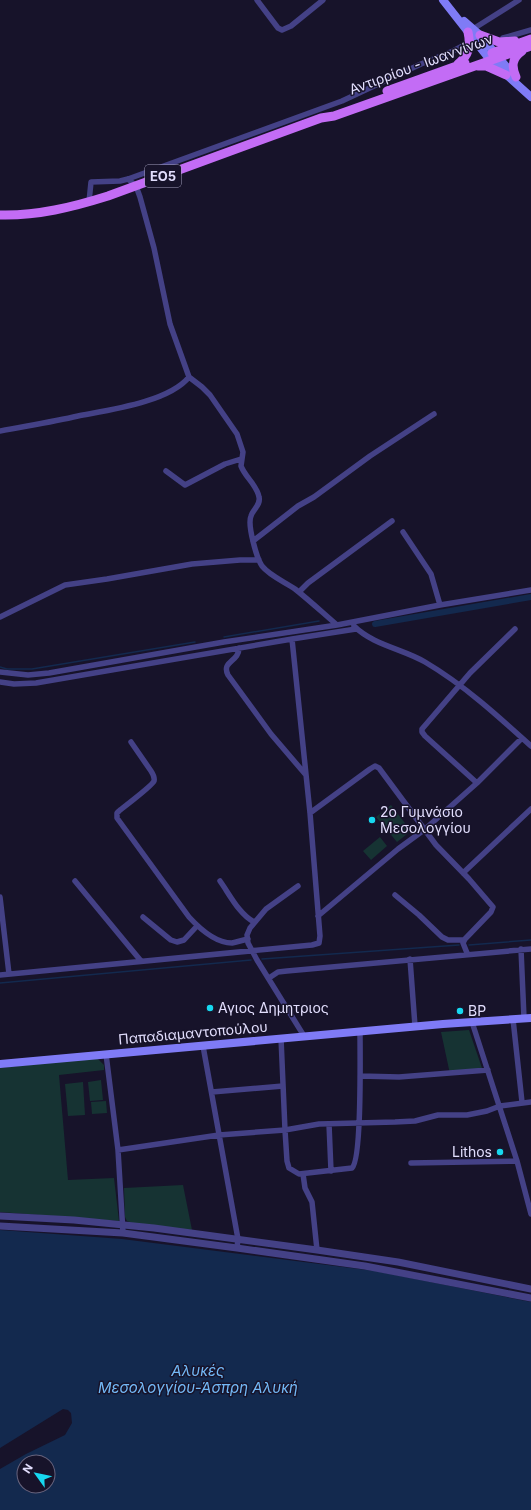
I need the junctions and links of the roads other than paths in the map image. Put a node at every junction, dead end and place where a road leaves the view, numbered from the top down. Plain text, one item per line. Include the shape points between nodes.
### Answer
1 (257, 0) edge
2 (323, 0) edge
3 (443, 0) edge
4 (519, 0) edge
5 (531, 30) edge
6 (473, 34) junction
7 (491, 40) junction
8 (529, 43) edge
9 (492, 56) junction
10 (455, 66) junction
11 (466, 68) junction
12 (511, 76) junction
13 (529, 95) edge
14 (321, 118) junction
15 (128, 179) junction
16 (136, 186) junction
17 (88, 202) junction
18 (0, 215) edge
19 (189, 377) junction
20 (434, 414) dead end
21 (0, 431) edge
22 (241, 459) junction
23 (166, 471) dead end
24 (392, 521) dead end
25 (403, 532) dead end
26 (253, 541) junction
27 (259, 560) junction
28 (531, 590) edge
29 (299, 592) junction
30 (440, 605) junction
31 (0, 617) edge
32 (350, 622) junction
33 (337, 624) junction
34 (514, 628) dead end
35 (356, 629) junction
36 (292, 639) junction
37 (238, 648) junction
38 (0, 672) edge
39 (0, 682) edge
40 (460, 686) junction
41 (522, 738) junction
42 (131, 742) dead end
43 (531, 746) edge
44 (306, 776) junction
45 (477, 783) junction
46 (531, 809) edge
47 (310, 813) junction
48 (424, 830) junction
49 (463, 873) junction
50 (75, 881) dead end
51 (220, 881) dead end
52 (298, 886) dead end
53 (395, 895) dead end
54 (0, 897) edge
55 (318, 916) junction
56 (143, 918) dead end
57 (254, 922) junction
58 (197, 926) junction
59 (248, 939) junction
60 (464, 940) junction
61 (521, 949) junction
62 (531, 949) edge
63 (253, 950) junction
64 (467, 954) junction
65 (410, 959) junction
66 (141, 961) junction
67 (9, 974) junction
68 (0, 975) edge
69 (269, 978) junction
70 (528, 1018) edge
71 (513, 1019) junction
72 (472, 1022) junction
73 (415, 1026) junction
74 (360, 1031) junction
75 (304, 1036) junction
76 (281, 1038) junction
77 (202, 1046) junction
78 (106, 1054) junction
79 (0, 1064) edge
80 (488, 1070) junction
81 (360, 1076) junction
82 (283, 1086) junction
83 (212, 1092) junction
84 (522, 1102) junction
85 (531, 1102) edge
86 (500, 1106) junction
87 (359, 1123) junction
88 (329, 1124) junction
89 (285, 1130) junction
90 (219, 1135) junction
91 (118, 1150) junction
92 (518, 1161) junction
93 (411, 1163) dead end
94 (331, 1171) junction
95 (303, 1174) junction
96 (531, 1214) edge
97 (0, 1216) edge
98 (123, 1225) junction
99 (0, 1226) edge
100 (123, 1233) junction
101 (238, 1239) junction
102 (237, 1248) junction
103 (317, 1250) junction
104 (531, 1289) edge
105 (531, 1298) edge

1 - 2 street via 282,30
3 - 6 main road
4 - 6 street
5 - 7 street
6 - 7 main road
6 - 9 main road
6 - 9 main road
6 - 10 main road via 467,54
6 - 15 street via 453,51 353,96
7 - 8 main road
8 - 9 main road, Αντιρρίου - Ιωαννίνων / ΕΟ5
8 - 12 main road via 512,64
9 - 10 main road, Αντιρρίου - Ιωαννίνων / ΕΟ5
9 - 11 main road, Αντιρρίου - Ιωαννίνων / ΕΟ5
9 - 12 main road
10 - 14 main road, Αντιρρίου - Ιωαννίνων / ΕΟ5 via 328,113
11 - 12 main road via 486,66
11 - 14 main road, Αντιρρίου - Ιωαννίνων / ΕΟ5 via 334,116
12 - 13 main road
14 - 16 main road, Αντιρρίου - Ιωαννίνων / ΕΟ5
15 - 16 street
15 - 17 street via 91,182
16 - 17 main road, Αντιρρίου - Ιωαννίνων / ΕΟ5
16 - 19 street via 152,242 170,324
17 - 18 main road, Αντιρρίου - Ιωαννίνων / ΕΟ5 via 41,212
19 - 21 street via 176,388 136,404
19 - 22 street via 210,395 235,430 242,448
20 - 26 street via 370,456 317,496 298,506
22 - 23 street via 225,464 185,485
22 - 26 street via 240,466 259,497 259,503 250,520
24 - 29 street
25 - 30 street via 431,574
26 - 27 street
27 - 29 street via 270,573
27 - 31 street via 192,564 65,585
28 - 30 street
29 - 33 street
30 - 32 street
32 - 33 street
32 - 35 street
33 - 38 street via 49,673
34 - 40 street
35 - 36 street
35 - 40 street via 381,643 422,660
36 - 37 street
36 - 44 street
37 - 39 street via 36,683
37 - 44 street via 238,656 227,667 228,675 271,734
40 - 41 street
40 - 45 street via 422,730 423,734
41 - 43 street
41 - 45 street
42 - 58 street via 151,771 154,780 117,813 117,818
44 - 47 street
45 - 48 street
46 - 49 street
47 - 48 street via 376,766
47 - 55 street
48 - 49 street
48 - 55 street
49 - 60 street via 493,908
50 - 66 street
51 - 57 street via 241,911
52 - 57 street via 268,907
53 - 60 street via 442,937 448,940
54 - 67 street
55 - 63 street via 318,944
56 - 58 street via 177,942 184,940
57 - 59 street
58 - 59 street via 224,942
59 - 63 street
60 - 64 street
61 - 62 street
61 - 64 street
61 - 70 street
63 - 66 street
63 - 69 street
64 - 65 street
65 - 69 street via 278,972
65 - 73 street
66 - 67 street
67 - 68 street
69 - 75 street
70 - 71 main road, Παπαδιαμαντοπούλου
71 - 72 main road, Παπαδιαμαντοπούλου
71 - 84 street
72 - 73 main road, Παπαδιαμαντοπούλου
72 - 80 street
73 - 74 main road, Παπαδιαμαντοπούλου
74 - 75 main road, Παπαδιαμαντοπούλου
74 - 81 street
75 - 76 main road, Παπαδιαμαντοπούλου
76 - 77 main road, Παπαδιαμαντοπούλου
76 - 82 street
77 - 78 main road, Παπαδιαμαντοπούλου
77 - 83 street
78 - 79 main road, Παπαδιαμαντοπούλου
78 - 91 street
80 - 81 street via 399,1077
80 - 86 street
81 - 87 street
82 - 83 street
82 - 89 street
83 - 90 street
84 - 85 street
84 - 86 street
86 - 87 street via 468,1115 438,1115 407,1122
86 - 92 street
87 - 88 street
87 - 94 street via 355,1166
88 - 89 street
88 - 94 street
89 - 90 street
89 - 95 street via 289,1168
90 - 91 street
90 - 101 street
91 - 98 street
92 - 93 street
92 - 96 street
94 - 95 street
95 - 103 street via 305,1188 312,1202
97 - 98 street
98 - 100 street
98 - 101 street
99 - 100 street
100 - 102 street
101 - 102 street
101 - 103 street
102 - 105 street via 365,1266
103 - 104 street via 398,1262

